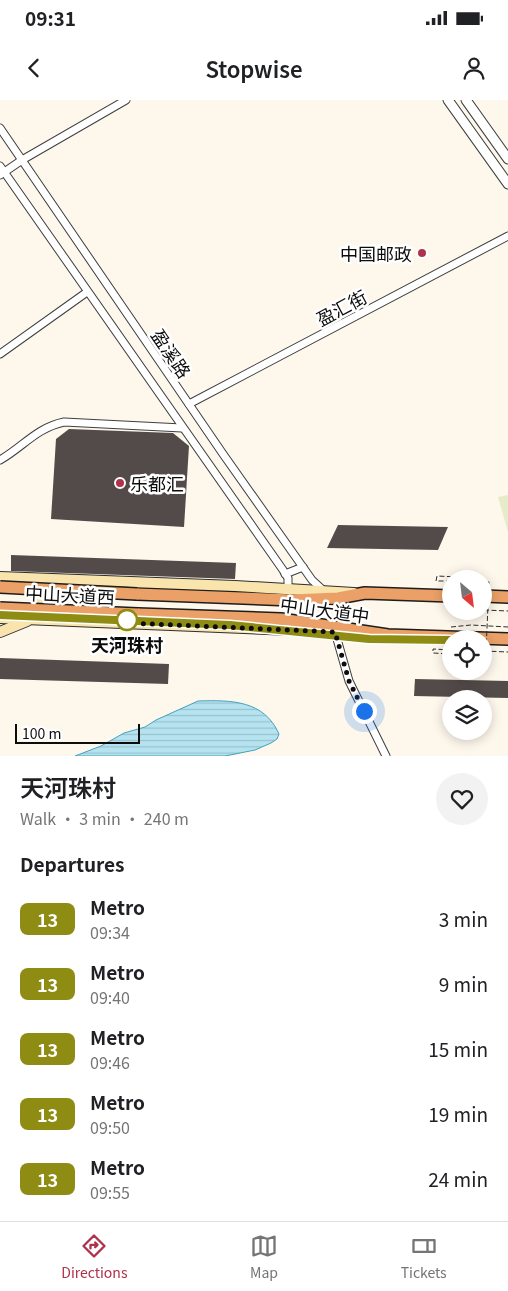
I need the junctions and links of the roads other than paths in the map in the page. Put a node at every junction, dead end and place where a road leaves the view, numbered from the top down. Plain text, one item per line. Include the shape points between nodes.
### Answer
1 (126, 100) edge
2 (448, 100) edge
3 (466, 100) edge
4 (0, 128) edge
5 (508, 159) edge
6 (22, 160) junction
7 (1, 171) edge
8 (508, 184) edge
9 (508, 236) edge
10 (88, 292) junction
11 (0, 354) edge
12 (189, 404) junction
13 (182, 428) junction
14 (0, 460) edge
15 (303, 567) junction
16 (285, 574) junction
17 (0, 577) edge
18 (58, 579) junction
19 (0, 588) edge
20 (288, 588) junction
21 (324, 591) junction
22 (364, 593) junction
23 (137, 594) joint
24 (442, 596) edge
25 (492, 596) edge
26 (508, 597) edge
27 (0, 608) edge
28 (138, 614) joint
29 (0, 618) edge
30 (30, 619) junction
31 (53, 620) junction
32 (0, 632) edge
33 (335, 632) junction
34 (373, 634) junction
35 (508, 639) edge
36 (386, 756) edge

1 - 6 street
2 - 8 street
3 - 5 street
4 - 6 street, 盈溪路
6 - 7 street
6 - 12 street, 盈溪路
7 - 10 street, 盈溪路
9 - 12 street, 盈汇街
10 - 11 street
10 - 13 street, 盈溪路
12 - 15 street, 盈溪路
13 - 14 street via 64,422 50,425
13 - 16 street, 盈溪路
15 - 16 street
15 - 21 street, 盈溪路
16 - 20 street, 盈溪路
17 - 18 main road
18 - 20 main road
18 - 31 main road via 42,589 37,602 42,612
19 - 23 highway, 中山大道西, bridge
20 - 21 main road
21 - 22 main road
22 - 23 highway, 中山大道中 via 292,600
22 - 24 highway, 中山大道中
25 - 26 highway
27 - 28 highway, 中山大道西, bridge
28 - 34 highway, 中山大道中 via 281,619
29 - 30 main road
30 - 31 main road
30 - 32 main road
31 - 33 main road
33 - 34 main road
33 - 36 street via 349,681
34 - 35 highway, 中山大道中

